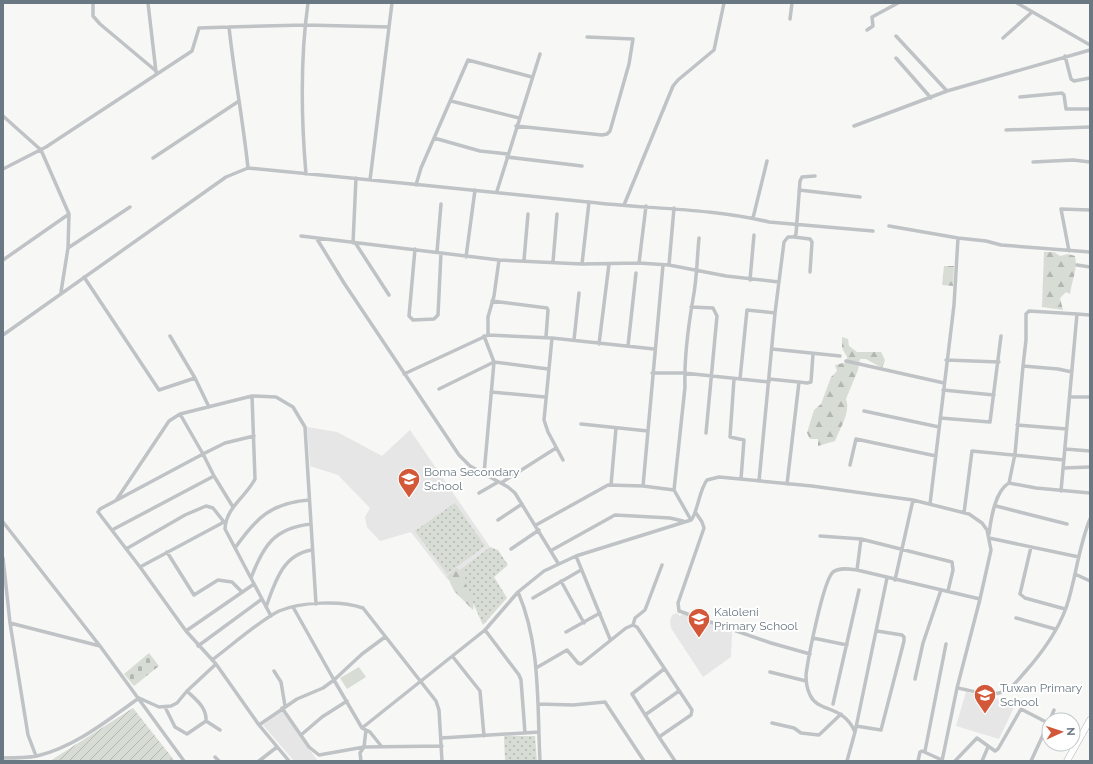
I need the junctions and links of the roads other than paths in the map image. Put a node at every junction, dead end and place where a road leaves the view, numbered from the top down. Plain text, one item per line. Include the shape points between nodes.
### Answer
1 (94, 3) edge
2 (148, 3) edge
3 (308, 3) edge
4 (392, 3) edge
5 (724, 3) edge
6 (792, 3) edge
7 (898, 3) edge
8 (1017, 3) edge
9 (1032, 12) junction
10 (790, 18) dead end
11 (305, 25) junction
12 (229, 27) junction
13 (389, 27) junction
14 (867, 30) dead end
15 (896, 36) dead end
16 (587, 37) dead end
17 (1003, 38) dead end
18 (1090, 45) edge
19 (1090, 50) edge
20 (540, 54) dead end
21 (1065, 56) junction
22 (896, 58) dead end
23 (157, 73) junction
24 (532, 77) junction
25 (1090, 78) edge
26 (947, 91) junction
27 (1020, 97) dead end
28 (931, 98) junction
29 (239, 101) junction
30 (451, 101) junction
31 (1090, 109) edge
32 (4, 117) edge
33 (519, 118) junction
34 (516, 126) junction
35 (854, 126) dead end
36 (1090, 127) edge
37 (1006, 130) dead end
38 (434, 138) junction
39 (41, 150) junction
40 (508, 155) junction
41 (153, 158) dead end
42 (767, 161) dead end
43 (1033, 162) dead end
44 (1090, 162) edge
45 (582, 166) dead end
46 (248, 168) junction
47 (3, 169) edge
48 (306, 174) junction
49 (815, 176) dead end
50 (356, 178) junction
51 (370, 180) junction
52 (416, 185) junction
53 (474, 190) junction
54 (799, 190) junction
55 (497, 191) junction
56 (860, 197) dead end
57 (589, 202) junction
58 (441, 204) dead end
59 (624, 205) junction
60 (646, 206) junction
61 (130, 207) dead end
62 (674, 208) junction
63 (1090, 210) edge
64 (69, 214) junction
65 (528, 214) dead end
66 (557, 214) dead end
67 (753, 218) junction
68 (796, 224) junction
69 (889, 226) dead end
70 (873, 231) dead end
71 (754, 235) dead end
72 (301, 236) dead end
73 (794, 237) junction
74 (699, 238) dead end
75 (958, 238) junction
76 (317, 239) junction
77 (354, 243) junction
78 (68, 248) junction
79 (415, 249) junction
80 (1069, 251) junction
81 (439, 252) junction
82 (1090, 252) edge
83 (466, 257) junction
84 (3, 260) edge
85 (499, 260) junction
86 (524, 260) junction
87 (553, 262) junction
88 (639, 263) junction
89 (582, 264) junction
90 (609, 264) junction
91 (663, 264) junction
92 (669, 265) junction
93 (1077, 266) dead end
94 (1090, 267) edge
95 (696, 270) junction
96 (810, 272) dead end
97 (636, 273) dead end
98 (84, 277) junction
99 (750, 280) junction
100 (779, 282) junction
101 (61, 292) junction
102 (579, 293) dead end
103 (389, 295) dead end
104 (492, 301) junction
105 (691, 307) junction
106 (775, 313) junction
107 (1077, 314) junction
108 (1090, 315) edge
109 (3, 334) edge
110 (486, 335) junction
111 (170, 336) dead end
112 (1001, 336) dead end
113 (546, 337) junction
114 (552, 338) junction
115 (574, 340) junction
116 (599, 344) junction
117 (628, 346) junction
118 (654, 349) junction
119 (772, 349) junction
120 (813, 354) junction
121 (840, 356) dead end
122 (946, 360) junction
123 (846, 361) dead end
124 (494, 362) junction
125 (998, 362) junction
126 (1023, 366) junction
127 (548, 369) junction
128 (1072, 372) junction
129 (652, 373) junction
130 (404, 374) junction
131 (684, 374) junction
132 (710, 376) junction
133 (195, 378) junction
134 (734, 379) junction
135 (740, 379) junction
136 (769, 380) junction
137 (799, 382) junction
138 (944, 383) junction
139 (439, 389) dead end
140 (942, 390) junction
141 (491, 392) junction
142 (994, 395) junction
143 (252, 396) junction
144 (546, 397) junction
145 (1070, 397) junction
146 (1090, 397) edge
147 (209, 407) junction
148 (864, 411) dead end
149 (180, 414) junction
150 (940, 418) junction
151 (582, 424) dead end
152 (1018, 425) junction
153 (939, 427) junction
154 (616, 428) junction
155 (1067, 429) junction
156 (648, 431) junction
157 (706, 433) dead end
158 (254, 436) junction
159 (556, 448) junction
160 (1065, 449) junction
161 (1090, 451) edge
162 (203, 454) junction
163 (1015, 454) junction
164 (936, 456) junction
165 (563, 460) dead end
166 (1064, 460) junction
167 (850, 465) dead end
168 (1090, 467) edge
169 (1063, 468) junction
170 (484, 474) junction
171 (214, 476) junction
172 (741, 479) junction
173 (759, 481) junction
174 (500, 483) junction
175 (1009, 483) junction
176 (787, 484) junction
177 (612, 485) junction
178 (643, 486) junction
179 (674, 490) junction
180 (1061, 491) junction
181 (1090, 493) edge
182 (479, 494) dead end
183 (116, 500) junction
184 (309, 500) junction
185 (913, 500) junction
186 (522, 504) junction
187 (930, 504) junction
188 (996, 506) junction
189 (233, 507) junction
190 (696, 513) junction
191 (964, 513) junction
192 (1090, 519) edge
193 (498, 520) dead end
194 (691, 520) junction
195 (3, 522) edge
196 (225, 522) junction
197 (685, 522) junction
198 (311, 524) junction
199 (1067, 524) dead end
200 (536, 525) junction
201 (112, 530) junction
202 (538, 530) junction
203 (1088, 531) edge
204 (820, 536) dead end
205 (989, 537) junction
206 (861, 539) junction
207 (1031, 547) junction
208 (235, 548) junction
209 (126, 549) junction
210 (510, 549) dead end
211 (902, 549) junction
212 (312, 550) junction
213 (552, 550) junction
214 (167, 552) junction
215 (576, 556) junction
216 (1079, 557) junction
217 (3, 558) edge
218 (558, 563) junction
219 (662, 565) dead end
220 (140, 567) junction
221 (581, 570) junction
222 (857, 570) junction
223 (1075, 574) junction
224 (251, 578) junction
225 (887, 578) junction
226 (895, 580) junction
227 (1090, 581) edge
228 (561, 582) junction
229 (254, 584) junction
230 (859, 590) dead end
231 (941, 590) junction
232 (948, 591) junction
233 (242, 592) junction
234 (518, 592) junction
235 (533, 598) dead end
236 (262, 599) junction
237 (980, 599) junction
238 (316, 604) junction
239 (266, 607) junction
240 (293, 607) junction
241 (1066, 609) junction
242 (600, 613) junction
243 (271, 616) junction
244 (1016, 618) dead end
245 (584, 623) junction
246 (10, 624) junction
247 (633, 625) junction
248 (1055, 629) junction
249 (485, 630) junction
250 (186, 631) junction
251 (876, 631) junction
252 (566, 632) dead end
253 (385, 637) junction
254 (813, 638) junction
255 (610, 639) junction
256 (946, 644) dead end
257 (847, 645) junction
258 (100, 646) junction
259 (198, 646) junction
260 (810, 654) junction
261 (453, 657) junction
262 (212, 660) junction
263 (216, 664) junction
264 (536, 668) junction
265 (664, 669) junction
266 (274, 671) dead end
267 (770, 672) dead end
268 (915, 679) dead end
269 (334, 680) junction
270 (422, 681) junction
271 (806, 681) junction
272 (957, 688) junction
273 (187, 690) junction
274 (679, 691) junction
275 (139, 698) junction
276 (347, 701) junction
277 (538, 704) junction
278 (833, 704) dead end
279 (165, 707) junction
280 (284, 707) junction
281 (841, 714) junction
282 (645, 715) junction
283 (1041, 718) edge
284 (1090, 720) edge
285 (206, 721) junction
286 (772, 723) dead end
287 (259, 725) junction
288 (856, 726) junction
289 (362, 728) junction
290 (220, 730) dead end
291 (366, 730) junction
292 (539, 732) junction
293 (855, 732) junction
294 (525, 733) junction
295 (301, 735) junction
296 (484, 736) junction
297 (659, 737) junction
298 (441, 738) junction
299 (1041, 739) edge
300 (364, 746) junction
301 (442, 746) junction
302 (277, 747) junction
303 (382, 747) junction
304 (988, 747) junction
305 (925, 751) junction
306 (36, 756) junction
307 (215, 757) dead end
308 (3, 758) edge
309 (184, 761) edge
310 (219, 761) edge
311 (259, 761) edge
312 (289, 761) edge
313 (360, 761) edge
314 (442, 761) edge
315 (540, 761) edge
316 (644, 761) edge
317 (675, 761) edge
318 (846, 761) edge
319 (918, 761) edge
320 (942, 761) edge
321 (955, 761) edge
322 (982, 761) edge
323 (1031, 761) edge
324 (1067, 761) edge

1 - 23 street via 93,16 100,24
2 - 23 street
3 - 11 street
4 - 13 street
5 - 59 street via 714,50 673,86
6 - 10 street
7 - 14 street via 872,17 873,26
8 - 9 street
9 - 17 street
9 - 18 street
11 - 12 street
11 - 13 street
11 - 48 street via 301,79
12 - 23 street via 199,28 192,51
12 - 29 street
13 - 51 street
15 - 26 street
16 - 34 street via 633,39 629,64 610,131 602,135
19 - 21 street
20 - 24 street
21 - 25 street via 1071,79
21 - 26 street
22 - 28 street
23 - 39 street
24 - 30 street via 468,60
24 - 33 street
26 - 28 street
27 - 31 street via 1062,93 1066,109
28 - 35 street
29 - 41 street
29 - 46 street
30 - 33 street
30 - 38 street
32 - 39 street
33 - 34 street
34 - 40 street
36 - 37 street
38 - 40 street via 480,151
38 - 52 street
39 - 47 street
39 - 64 street
40 - 45 street
40 - 55 street
42 - 67 street
43 - 44 street
46 - 48 street
46 - 98 street via 226,177
48 - 50 street
49 - 54 street via 802,177
50 - 51 street
50 - 77 street
51 - 52 street
52 - 53 street
53 - 55 street
53 - 83 street
54 - 56 street
54 - 68 street
55 - 57 street
57 - 59 street
57 - 89 street
58 - 81 street
59 - 60 street
60 - 62 street
60 - 88 street
61 - 78 street
62 - 67 street
62 - 92 street
63 - 80 street via 1061,209
64 - 78 street
64 - 84 street
65 - 86 street
66 - 87 street
67 - 68 street
68 - 70 street
68 - 73 street
69 - 75 street
71 - 99 street
72 - 76 street
73 - 96 street via 807,238 812,242
73 - 100 street via 788,237 784,242
74 - 95 street
75 - 80 street via 986,240 1025,248
75 - 122 street via 954,305
76 - 77 street
76 - 130 street via 332,266
77 - 79 street
77 - 103 street
78 - 101 street
79 - 81 street
79 - 81 street via 409,316 413,320 434,319 438,315
80 - 82 street
81 - 83 street
83 - 85 street
85 - 86 street
85 - 104 street
86 - 87 street
87 - 89 street
88 - 90 street
88 - 91 street
89 - 90 street
90 - 116 street
91 - 92 street
91 - 118 street
92 - 95 street
93 - 94 street
95 - 99 street
95 - 105 street
97 - 117 street
98 - 101 street
98 - 133 street via 159,390
99 - 100 street
100 - 106 street
101 - 109 street
102 - 115 street
104 - 110 street
104 - 113 street via 547,308
105 - 131 street
105 - 132 street via 711,307 717,313
106 - 119 street
106 - 135 street via 747,310
107 - 108 street
107 - 126 street via 1029,311 1026,314
107 - 128 street
110 - 113 street
110 - 124 street
110 - 130 street
111 - 133 street
112 - 125 street
113 - 114 street
114 - 115 street
114 - 127 street
115 - 116 street
116 - 117 street
117 - 118 street
118 - 129 street
119 - 120 street
119 - 136 street
120 - 121 street
120 - 137 street via 811,382
122 - 125 street
122 - 138 street
123 - 138 street
124 - 127 street
124 - 139 street
124 - 141 street
125 - 142 street
126 - 128 street
126 - 152 street
127 - 144 street
128 - 145 street
129 - 131 street
129 - 156 street
130 - 170 street via 459,455 470,466
131 - 132 street
131 - 179 street via 686,387
132 - 134 street
132 - 157 street
133 - 147 street
134 - 135 street
134 - 172 street via 730,437 744,440
135 - 136 street
136 - 137 street
136 - 173 street
137 - 176 street
138 - 140 street
140 - 142 street
140 - 150 street
141 - 144 street
141 - 170 street
142 - 150 street via 990,423
143 - 147 street
143 - 158 street
143 - 184 street via 276,397 287,402 298,414 305,428
144 - 159 street via 545,427
145 - 146 street
145 - 155 street
147 - 149 street
148 - 153 street
149 - 162 street
149 - 183 street via 168,421
150 - 153 street
151 - 154 street
152 - 155 street
152 - 163 street
153 - 164 street
154 - 156 street
154 - 177 street
155 - 160 street
156 - 178 street
158 - 162 street via 225,443
158 - 189 street via 255,479
159 - 165 street
159 - 174 street
160 - 161 street
160 - 166 street
162 - 171 street
162 - 183 street
163 - 166 street
163 - 175 street
163 - 191 street via 971,452
164 - 167 street via 856,439
164 - 187 street
166 - 169 street
168 - 169 street
169 - 180 street
170 - 174 street
171 - 189 street
171 - 201 street
172 - 173 street
172 - 190 street via 712,477 707,480 699,494
173 - 176 street
174 - 182 street
174 - 186 street via 515,493
175 - 180 street
175 - 188 street via 1000,490
176 - 185 street
177 - 178 street
177 - 200 street via 604,486
178 - 179 street
179 - 194 street
180 - 181 street
183 - 201 street via 98,510 98,514
184 - 198 street
184 - 208 street via 283,504 262,516 249,527
185 - 187 street
185 - 211 street
186 - 193 street
186 - 200 street
187 - 191 street
188 - 199 street
188 - 205 street
189 - 196 street
190 - 194 street
190 - 260 street via 704,528 678,603 679,611
191 - 205 street via 982,523
192 - 203 street
194 - 197 street
195 - 258 street
196 - 208 street via 227,535
196 - 209 street via 208,506
196 - 214 street
197 - 213 street via 670,518 615,515
197 - 215 street
198 - 212 street
198 - 224 street via 276,535 259,557
200 - 202 street
201 - 209 street
202 - 210 street
202 - 213 street
203 - 216 street
204 - 206 street
205 - 207 street
205 - 237 street via 991,550
206 - 211 street
206 - 222 street
207 - 216 street
207 - 241 street via 1020,594 1025,598
208 - 224 street
209 - 220 street
211 - 226 street
211 - 232 street via 952,562 953,570
212 - 238 street
212 - 239 street via 293,556 284,566
213 - 218 street
214 - 220 street
214 - 233 street via 194,594 218,580 232,582
215 - 218 street
215 - 221 street
216 - 223 street
217 - 246 street
218 - 234 street
219 - 247 street via 645,610 634,618
220 - 250 street
221 - 228 street
221 - 242 street
222 - 225 street
222 - 254 street via 838,569 830,577
223 - 227 street
223 - 241 street
224 - 229 street
225 - 226 street
225 - 251 street
226 - 231 street
228 - 235 street
228 - 245 street
229 - 233 street
229 - 236 street
230 - 257 street
231 - 232 street
231 - 268 street via 923,643
232 - 237 street
233 - 250 street
234 - 249 street
234 - 264 street via 525,609
236 - 239 street
236 - 259 street
237 - 272 street
238 - 240 street
238 - 253 street via 344,603 363,608
239 - 243 street
240 - 243 street
240 - 269 street
241 - 248 street
242 - 245 street
242 - 255 street
243 - 262 street
244 - 248 street
245 - 252 street
246 - 258 street
246 - 306 street via 28,735
247 - 255 street
247 - 265 street via 639,630
248 - 272 street via 1028,668 1002,693
249 - 261 street
249 - 294 street via 521,680
250 - 259 street
251 - 288 street
251 - 288 street via 902,635 904,641 881,730
253 - 269 street
253 - 270 street
254 - 257 street
254 - 260 street
255 - 264 street via 581,664 567,650
256 - 305 street
257 - 278 street
258 - 275 street
259 - 262 street
260 - 271 street
261 - 270 street
261 - 296 street via 482,696
262 - 263 street
263 - 273 street
263 - 287 street
264 - 277 street
265 - 274 street
265 - 282 street via 632,694
266 - 280 street via 280,682
267 - 271 street
269 - 276 street
269 - 280 street
270 - 289 street
270 - 298 street via 438,706
271 - 281 street via 809,695 817,705
272 - 320 street
273 - 279 street via 177,703
273 - 285 street via 204,709
274 - 282 street
274 - 297 street via 692,713
275 - 279 street
275 - 306 street via 81,738 57,750
275 - 309 street
276 - 289 street
276 - 295 street
277 - 292 street
277 - 316 street via 573,706 605,702
279 - 285 street via 175,727 187,734
280 - 287 street
280 - 295 street
281 - 286 street via 819,735 802,733 794,728
281 - 293 street via 848,719
282 - 297 street
283 - 304 street via 1021,709 1000,748 995,751
284 - 324 highway
285 - 290 street
287 - 302 street
288 - 293 street
289 - 291 street
291 - 300 street
291 - 303 street
292 - 294 street
292 - 315 street
293 - 318 street
294 - 296 street
295 - 300 street via 309,747 319,755
296 - 298 street
297 - 317 street
298 - 301 street
299 - 323 street
300 - 303 street
300 - 313 street via 360,753
301 - 303 street
301 - 314 street
302 - 311 street
302 - 312 street
304 - 321 street via 976,739
304 - 322 street
305 - 319 street via 920,752
305 - 320 street
306 - 308 street
307 - 310 street

